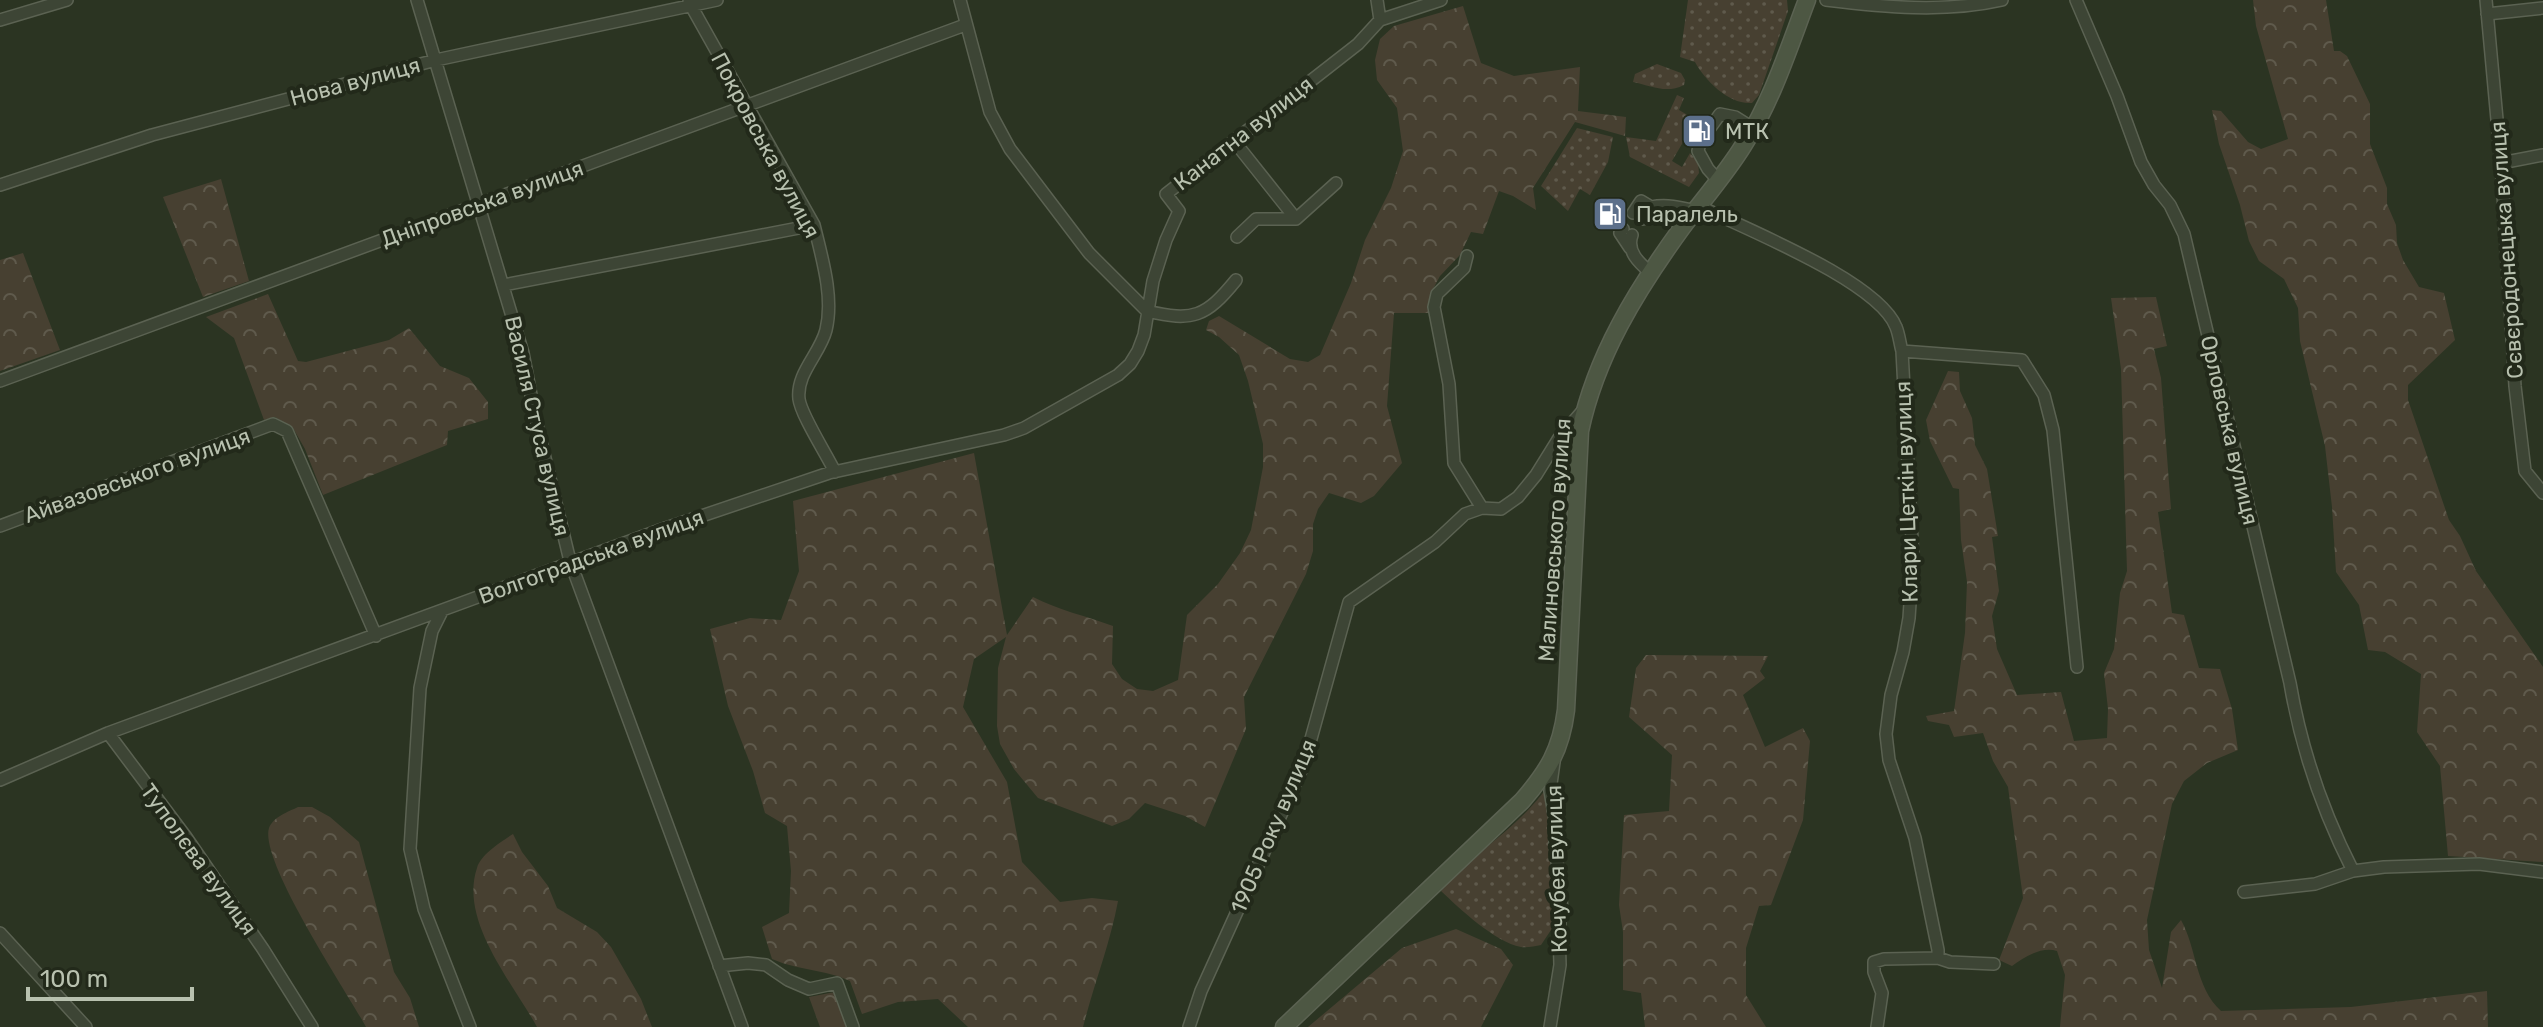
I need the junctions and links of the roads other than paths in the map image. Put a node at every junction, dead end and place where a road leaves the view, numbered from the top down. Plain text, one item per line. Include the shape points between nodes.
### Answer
1 (67, 0) edge
2 (417, 0) edge
3 (717, 0) edge
4 (960, 0) edge
5 (1377, 0) edge
6 (1441, 0) edge
7 (1807, 0) edge
8 (1826, 0) edge
9 (2002, 0) edge
10 (2076, 0) edge
11 (2486, 0) edge
12 (689, 3) edge
13 (2543, 8) edge
14 (2487, 14) junction
15 (0, 20) edge
16 (1380, 20) junction
17 (965, 25) junction
18 (436, 60) junction
19 (746, 104) junction
20 (1754, 129) junction
21 (1234, 141) junction
22 (2543, 155) edge
23 (2501, 163) junction
24 (1718, 180) junction
25 (1336, 183) dead end
26 (0, 185) edge
27 (477, 205) junction
28 (1697, 208) junction
29 (1638, 216) dead end
30 (1296, 219) junction
31 (814, 225) junction
32 (1628, 232) dead end
33 (1237, 237) dead end
34 (1467, 256) dead end
35 (1651, 273) junction
36 (1236, 280) dead end
37 (504, 285) junction
38 (1147, 311) junction
39 (1902, 351) junction
40 (0, 381) edge
41 (1585, 407) junction
42 (835, 472) junction
43 (2543, 493) edge
44 (1482, 508) junction
45 (0, 526) edge
46 (570, 561) junction
47 (442, 611) junction
48 (376, 636) junction
49 (2077, 667) dead end
50 (108, 733) junction
51 (1554, 758) junction
52 (0, 780) edge
53 (2353, 871) junction
54 (2543, 872) edge
55 (2244, 892) dead end
56 (0, 933) edge
57 (1938, 958) junction
58 (1994, 964) dead end
59 (719, 966) junction
60 (86, 1027) edge
61 (312, 1027) edge
62 (470, 1027) edge
63 (742, 1027) edge
64 (853, 1027) edge
65 (1189, 1027) edge
66 (1284, 1027) edge
67 (1550, 1027) edge
68 (1877, 1027) edge

1 - 15 street
2 - 18 street, Василя Стуса вулиця
3 - 12 street, Нова вулиця
4 - 17 street
5 - 16 street
6 - 16 street, Канатна вулиця
7 - 20 main road, Малиновського вулиця
8 - 9 street via 1927,7
10 - 53 street, Орловська вулиця via 2141,162 2184,234 2297,723
11 - 14 street, Сєвєродонецька вулиця
12 - 18 street, Нова вулиця
12 - 19 street, Покровська вулиця
13 - 14 street
14 - 23 street, Сєвєродонецька вулиця
16 - 21 street, Канатна вулиця via 1358,44
17 - 19 street, Дніпровська вулиця
17 - 38 street via 990,112 1010,149 1089,253
18 - 26 street, Нова вулиця via 152,135
18 - 27 street, Василя Стуса вулиця
19 - 27 street, Дніпровська вулиця
19 - 31 street, Покровська вулиця
20 - 24 main road, Малиновського вулиця
20 - 24 street via 1720,114 1698,151
21 - 30 street
21 - 38 street, Канатна вулиця via 1166,194 1179,211
22 - 23 street
23 - 43 street, Сєвєродонецька вулиця via 2523,457 2525,471
24 - 28 main road, Малиновського вулиця
25 - 30 street
27 - 37 street, Василя Стуса вулиця
27 - 40 street, Дніпровська вулиця
28 - 29 street via 1651,207
28 - 35 main road, Малиновського вулиця
28 - 39 street, Клари Цеткін вулиця via 1856,285 1896,326
30 - 33 street via 1256,219
31 - 37 street
31 - 42 street, Покровська вулиця via 829,314 819,350 800,381 799,401
32 - 35 street via 1632,252
34 - 44 street via 1464,268 1437,294 1434,307 1449,384 1454,463
35 - 41 main road, Малиновського вулиця via 1609,345
36 - 38 street via 1217,304 1182,318
37 - 46 street, Василя Стуса вулиця
38 - 42 street, Волгоградська вулиця via 1144,335 1130,364 1024,428
39 - 49 street, Клари Цеткін вулиця via 2022,360 2044,395 2053,430
39 - 57 street, Клари Цеткін вулиця via 1913,559 1909,618 1886,734 1889,760 1920,857
41 - 44 street, 1905 Року вулиця via 1518,497 1501,509
41 - 51 main road, Малиновського вулиця via 1566,710
42 - 46 street, Волгоградська вулиця
44 - 65 street, 1905 Року вулиця via 1465,514 1435,542 1349,602 1304,764
45 - 48 street, Айвазовського вулиця via 273,424 287,431
46 - 47 street, Волгоградська вулиця
46 - 59 street, Василя Стуса вулиця
47 - 48 street, Волгоградська вулиця
47 - 62 street via 432,631 420,688 410,849 424,909
48 - 50 street, Волгоградська вулиця
50 - 52 street, Волгоградська вулиця
50 - 61 street, Туполєва вулиця via 186,837
51 - 66 main road, Малиновського вулиця via 1522,801
51 - 67 street, Кочубея вулиця via 1550,791 1562,909
53 - 54 street via 2479,864
53 - 55 street via 2315,884
56 - 60 street
57 - 58 street
57 - 68 street via 1874,962 1882,993
59 - 63 street, Василя Стуса вулиця
59 - 64 street via 766,965 809,989 837,983

